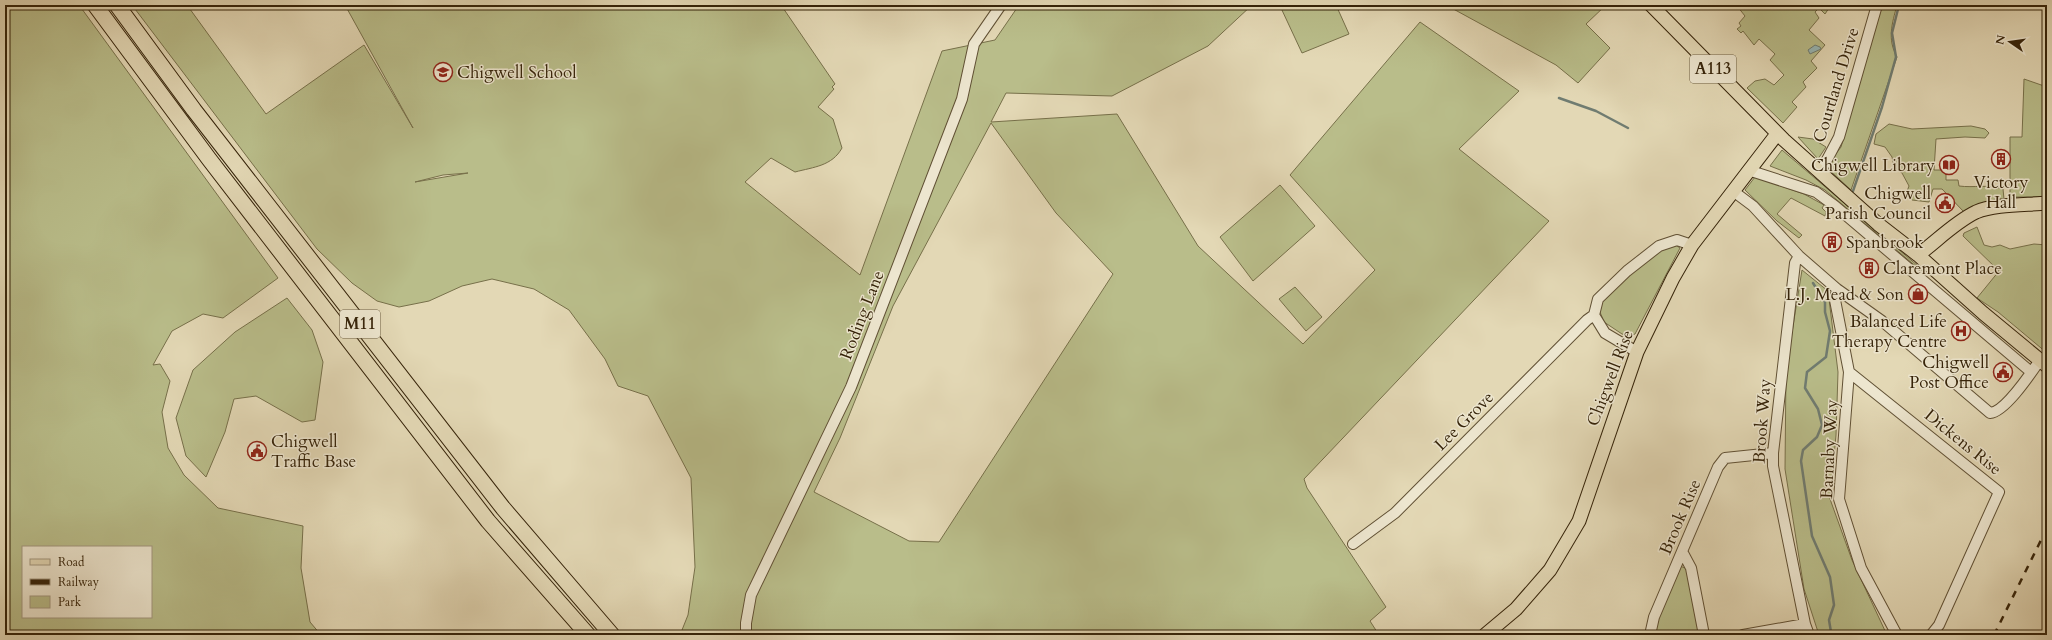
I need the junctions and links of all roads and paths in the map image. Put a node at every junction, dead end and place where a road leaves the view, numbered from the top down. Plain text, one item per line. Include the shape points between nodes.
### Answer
1 (95, 5) edge
2 (117, 5) edge
3 (1001, 5) edge
4 (1651, 5) edge
5 (1877, 5) edge
6 (1777, 134) junction
7 (1748, 170) junction
8 (1820, 172) junction
9 (1733, 191) junction
10 (2047, 203) edge
11 (1692, 245) junction
12 (1918, 255) junction
13 (1799, 256) junction
14 (1937, 282) junction
15 (1837, 289) junction
16 (1594, 315) junction
17 (1637, 352) junction
18 (2044, 363) edge
19 (1849, 372) junction
20 (2032, 372) junction
21 (1773, 453) junction
22 (1353, 544) dead end
23 (1683, 553) junction
24 (1805, 624) junction
25 (588, 635) edge
26 (612, 635) edge
27 (746, 635) edge
28 (1485, 635) edge
29 (1650, 635) edge
30 (1704, 635) edge
31 (1743, 635) edge
32 (1809, 635) edge
33 (1897, 635) edge
34 (1931, 635) edge

1 - 25 highway, M11 via 209,159 488,521
2 - 26 highway, M11 via 194,110 503,508
3 - 27 street, Roding Lane via 974,44 962,99 866,351 752,595
4 - 6 main road, A113
5 - 8 street, Courtland Drive via 1839,137
6 - 7 main road, Chigwell Rise
6 - 8 main road, A113
7 - 9 main road, Chigwell Rise
7 - 14 street via 1816,192
8 - 12 main road, A113 via 1878,224
9 - 11 main road, Chigwell Rise
9 - 13 street via 1753,206
10 - 12 main road via 1989,208 1977,212 1966,217
11 - 16 street, Lee Grove via 1677,240 1659,246 1627,271 1598,299
11 - 17 main road, Chigwell Rise
12 - 14 main road, A113
13 - 15 street
13 - 21 street, Brook Way via 1795,263
14 - 18 main road, A113
14 - 20 street
15 - 19 street via 1835,300
15 - 20 street via 1882,322 1987,412 1996,411 2011,398
16 - 17 street via 1605,333
16 - 22 street, Lee Grove via 1395,513
17 - 28 main road, Chigwell Rise via 1579,520 1550,570 1516,608
18 - 20 street
19 - 33 street, Barnaby Way via 1839,499 1861,568
19 - 34 street, Dickens Rise via 1999,492 1939,625
21 - 23 street, Brook Rise via 1725,458 1718,467
21 - 24 street, Brook Way via 1773,466
23 - 29 street, Brook Rise via 1654,617
23 - 30 street via 1691,568
24 - 31 street
24 - 32 street, Brook Way

